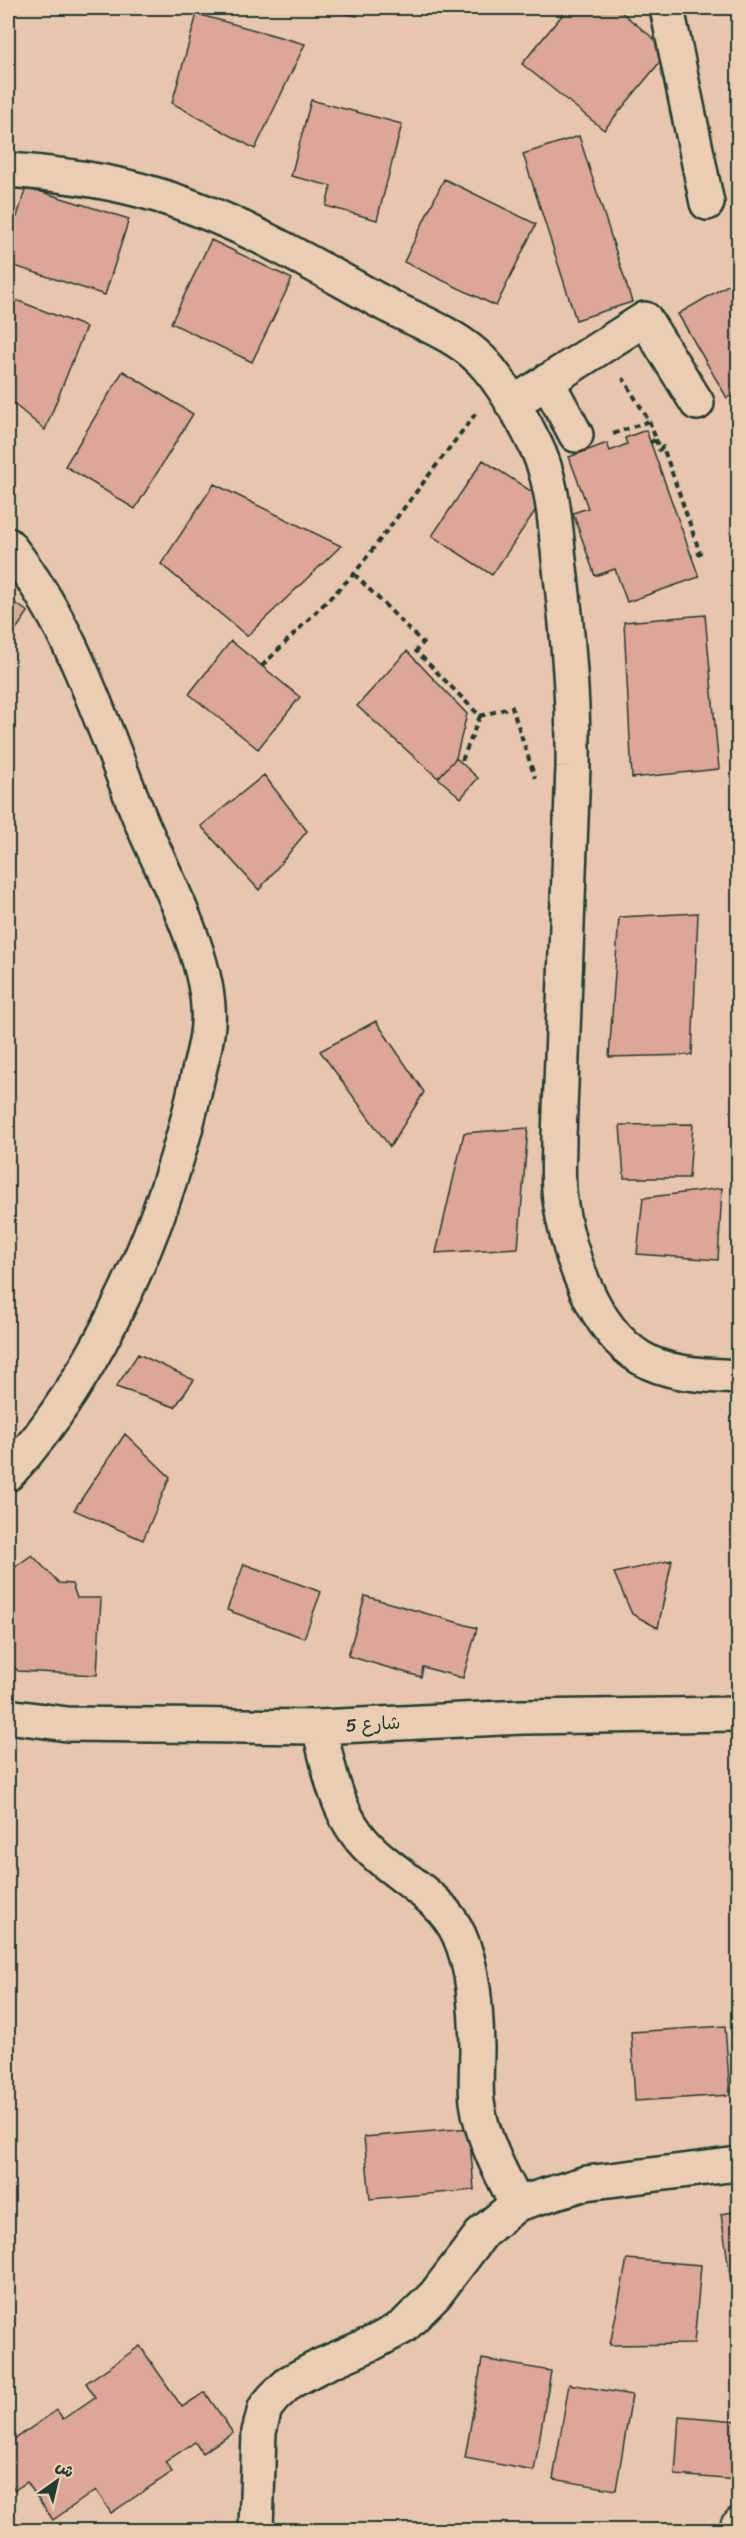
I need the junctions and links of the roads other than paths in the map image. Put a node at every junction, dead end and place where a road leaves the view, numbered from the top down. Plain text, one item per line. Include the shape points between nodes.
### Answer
1 (667, 8) edge
2 (8, 170) edge
3 (707, 202) dead end
4 (547, 381) junction
5 (505, 394) junction
6 (697, 403) dead end
7 (576, 435) dead end
8 (8, 545) edge
9 (738, 1377) edge
10 (8, 1474) edge
11 (738, 1714) edge
12 (8, 1716) edge
13 (320, 1727) junction
14 (738, 2164) edge
15 (517, 2204) junction
16 (738, 2519) edge
17 (256, 2530) edge
18 (732, 2530) edge

1 - 3 street
2 - 5 street via 94,179 157,195 216,217 451,336 482,360
4 - 5 street
4 - 6 street via 645,319
4 - 7 street
5 - 9 street via 536,446 552,497 570,658 573,767 559,1137 559,1198 567,1239 607,1328 625,1346 664,1368
8 - 10 street via 49,606 89,684 196,950 206,986 208,1024 188,1123 138,1264 77,1382
11 - 13 street, شارع 5 via 523,1717
12 - 13 street, شارع 5 via 67,1724
13 - 15 street via 333,1781 357,1835 438,1904 450,1918 466,1951 476,2016 477,2103 485,2135
14 - 15 street via 586,2183
15 - 17 street via 483,2232 435,2295 403,2326 290,2382 265,2408 259,2432
16 - 18 lane

